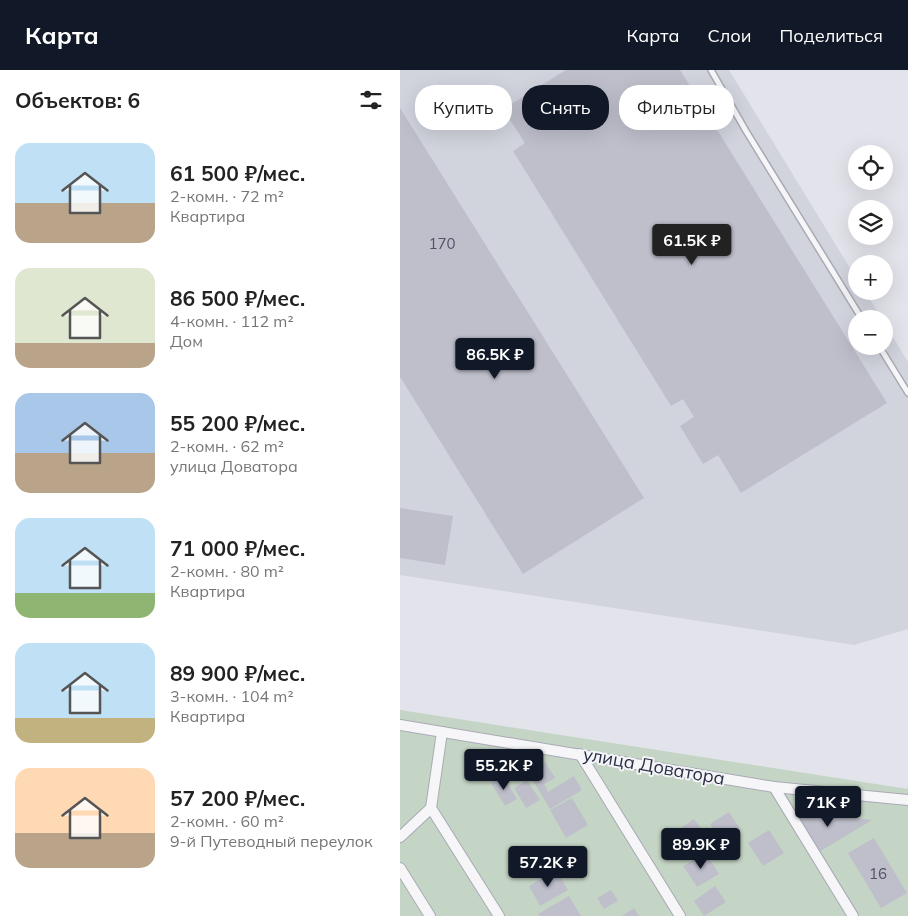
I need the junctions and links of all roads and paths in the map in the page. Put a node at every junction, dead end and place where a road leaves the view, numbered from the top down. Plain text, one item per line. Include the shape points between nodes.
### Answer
1 (710, 70) edge
2 (856, 310) edge
3 (885, 355) edge
4 (908, 392) edge
5 (400, 725) edge
6 (442, 732) junction
7 (580, 754) junction
8 (774, 786) junction
9 (908, 800) edge
10 (431, 808) junction
11 (400, 837) edge
12 (400, 868) edge
13 (430, 916) edge
14 (499, 916) edge
15 (680, 916) edge
16 (853, 916) edge

1 - 2 lane
3 - 4 lane
5 - 6 street, улица Доватора
6 - 7 street, улица Доватора
6 - 10 street
7 - 8 street, улица Доватора
7 - 15 street
8 - 9 street, улица Доватора
8 - 16 street
10 - 11 street
10 - 14 street
12 - 13 street

